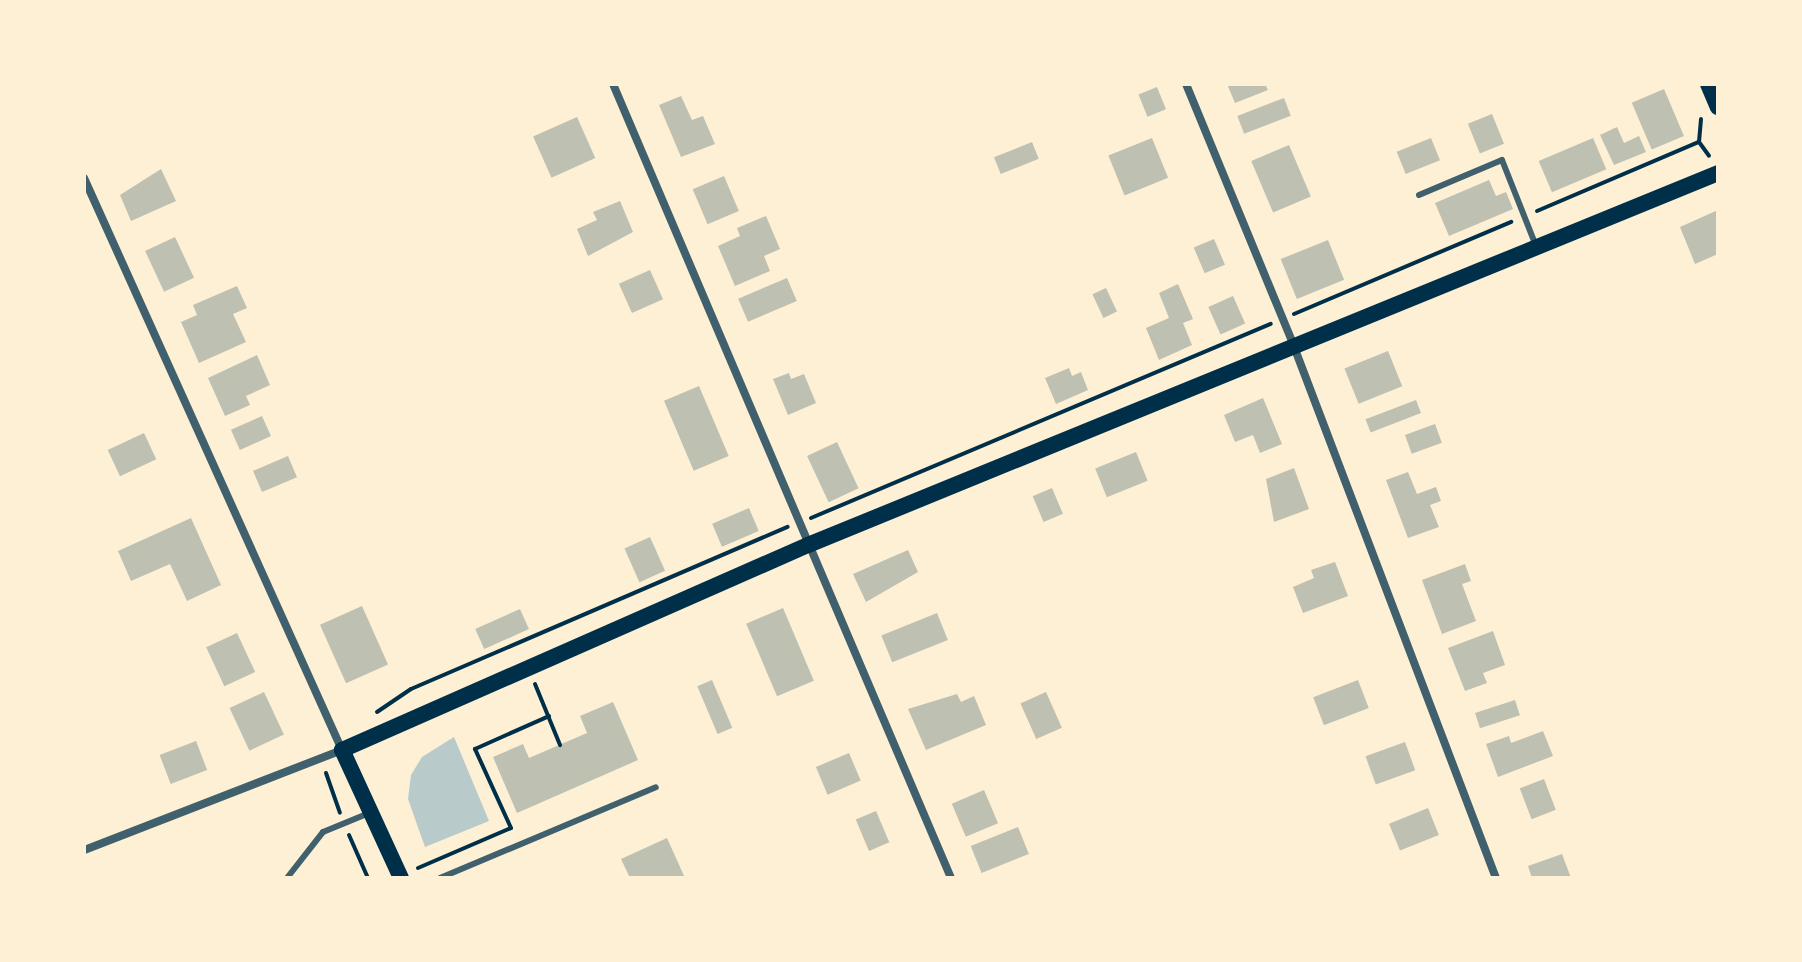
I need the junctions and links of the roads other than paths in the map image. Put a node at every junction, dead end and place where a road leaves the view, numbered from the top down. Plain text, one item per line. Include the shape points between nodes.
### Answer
1 (613, 84) edge
2 (1186, 84) edge
3 (1708, 84) edge
4 (1718, 107) edge
5 (1718, 173) edge
6 (84, 178) edge
7 (1419, 195) dead end
8 (1536, 246) junction
9 (1293, 344) junction
10 (808, 545) junction
11 (342, 750) junction
12 (656, 787) dead end
13 (371, 813) junction
14 (84, 850) edge
15 (400, 877) edge
16 (287, 878) edge
17 (440, 878) edge
18 (951, 878) edge
19 (1496, 878) edge

1 - 10 street
2 - 9 street
3 - 4 main road
5 - 8 main road
6 - 11 street
7 - 8 lane via 1502,160
8 - 9 main road
9 - 10 main road
9 - 19 street
10 - 11 main road
10 - 18 street
11 - 13 main road
11 - 14 street
12 - 17 lane
13 - 15 main road
13 - 16 lane via 323,832

